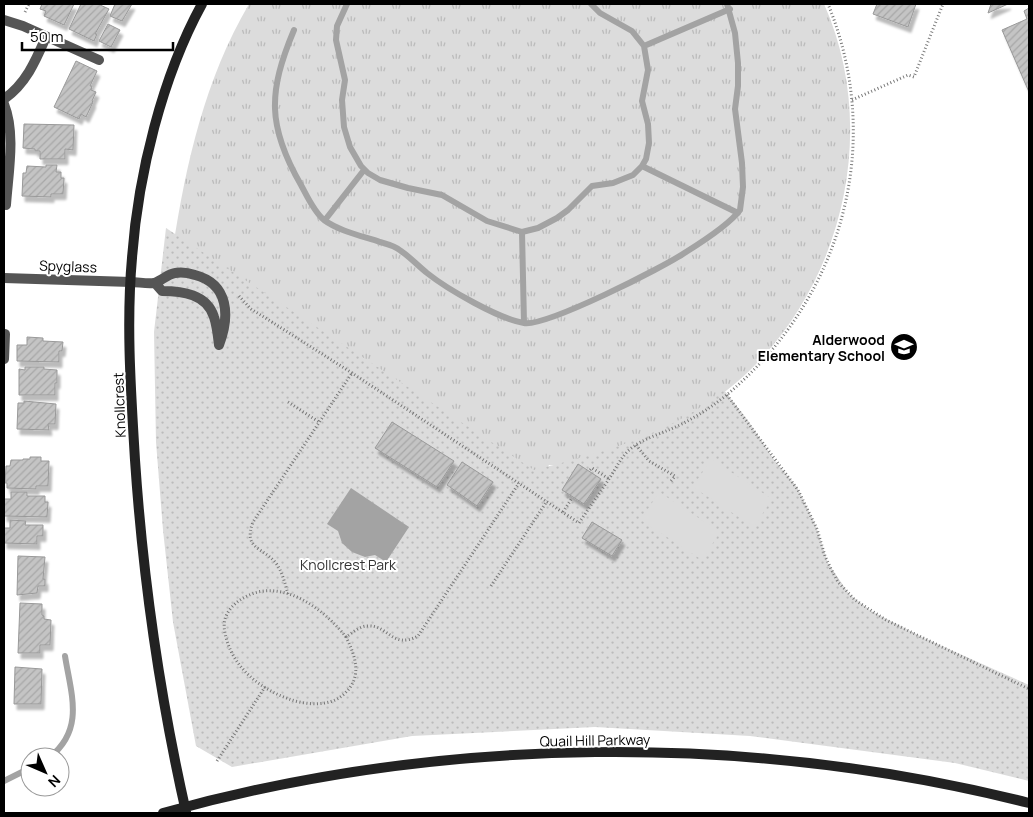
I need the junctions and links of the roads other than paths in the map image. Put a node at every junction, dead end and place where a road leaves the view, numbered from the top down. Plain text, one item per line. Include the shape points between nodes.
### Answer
1 (202, 4) edge
2 (4, 20) edge
3 (46, 37) junction
4 (99, 60) dead end
5 (4, 99) edge
6 (4, 104) edge
7 (6, 205) dead end
8 (4, 278) edge
9 (131, 282) junction
10 (155, 283) junction
11 (5, 334) dead end
12 (4, 359) edge
13 (1029, 803) edge
14 (186, 810) edge
15 (163, 813) edge

1 - 9 main road, Knollcrest via 175,66 151,142 136,222
2 - 3 street
3 - 4 street
3 - 5 street via 28,75
6 - 7 street via 10,137
8 - 9 street, Spyglass
9 - 10 street, Spyglass
9 - 14 main road, Knollcrest via 133,419 144,569
10 - 10 street via 162,290 189,293 209,307 220,344 225,329 225,313 221,294 214,284 201,276 182,273
11 - 12 street
13 - 14 main road, Quail Hill Parkway via 924,780 828,765 718,756 586,753 481,758 370,770 216,798
14 - 15 main road, Quail Hill Parkway

